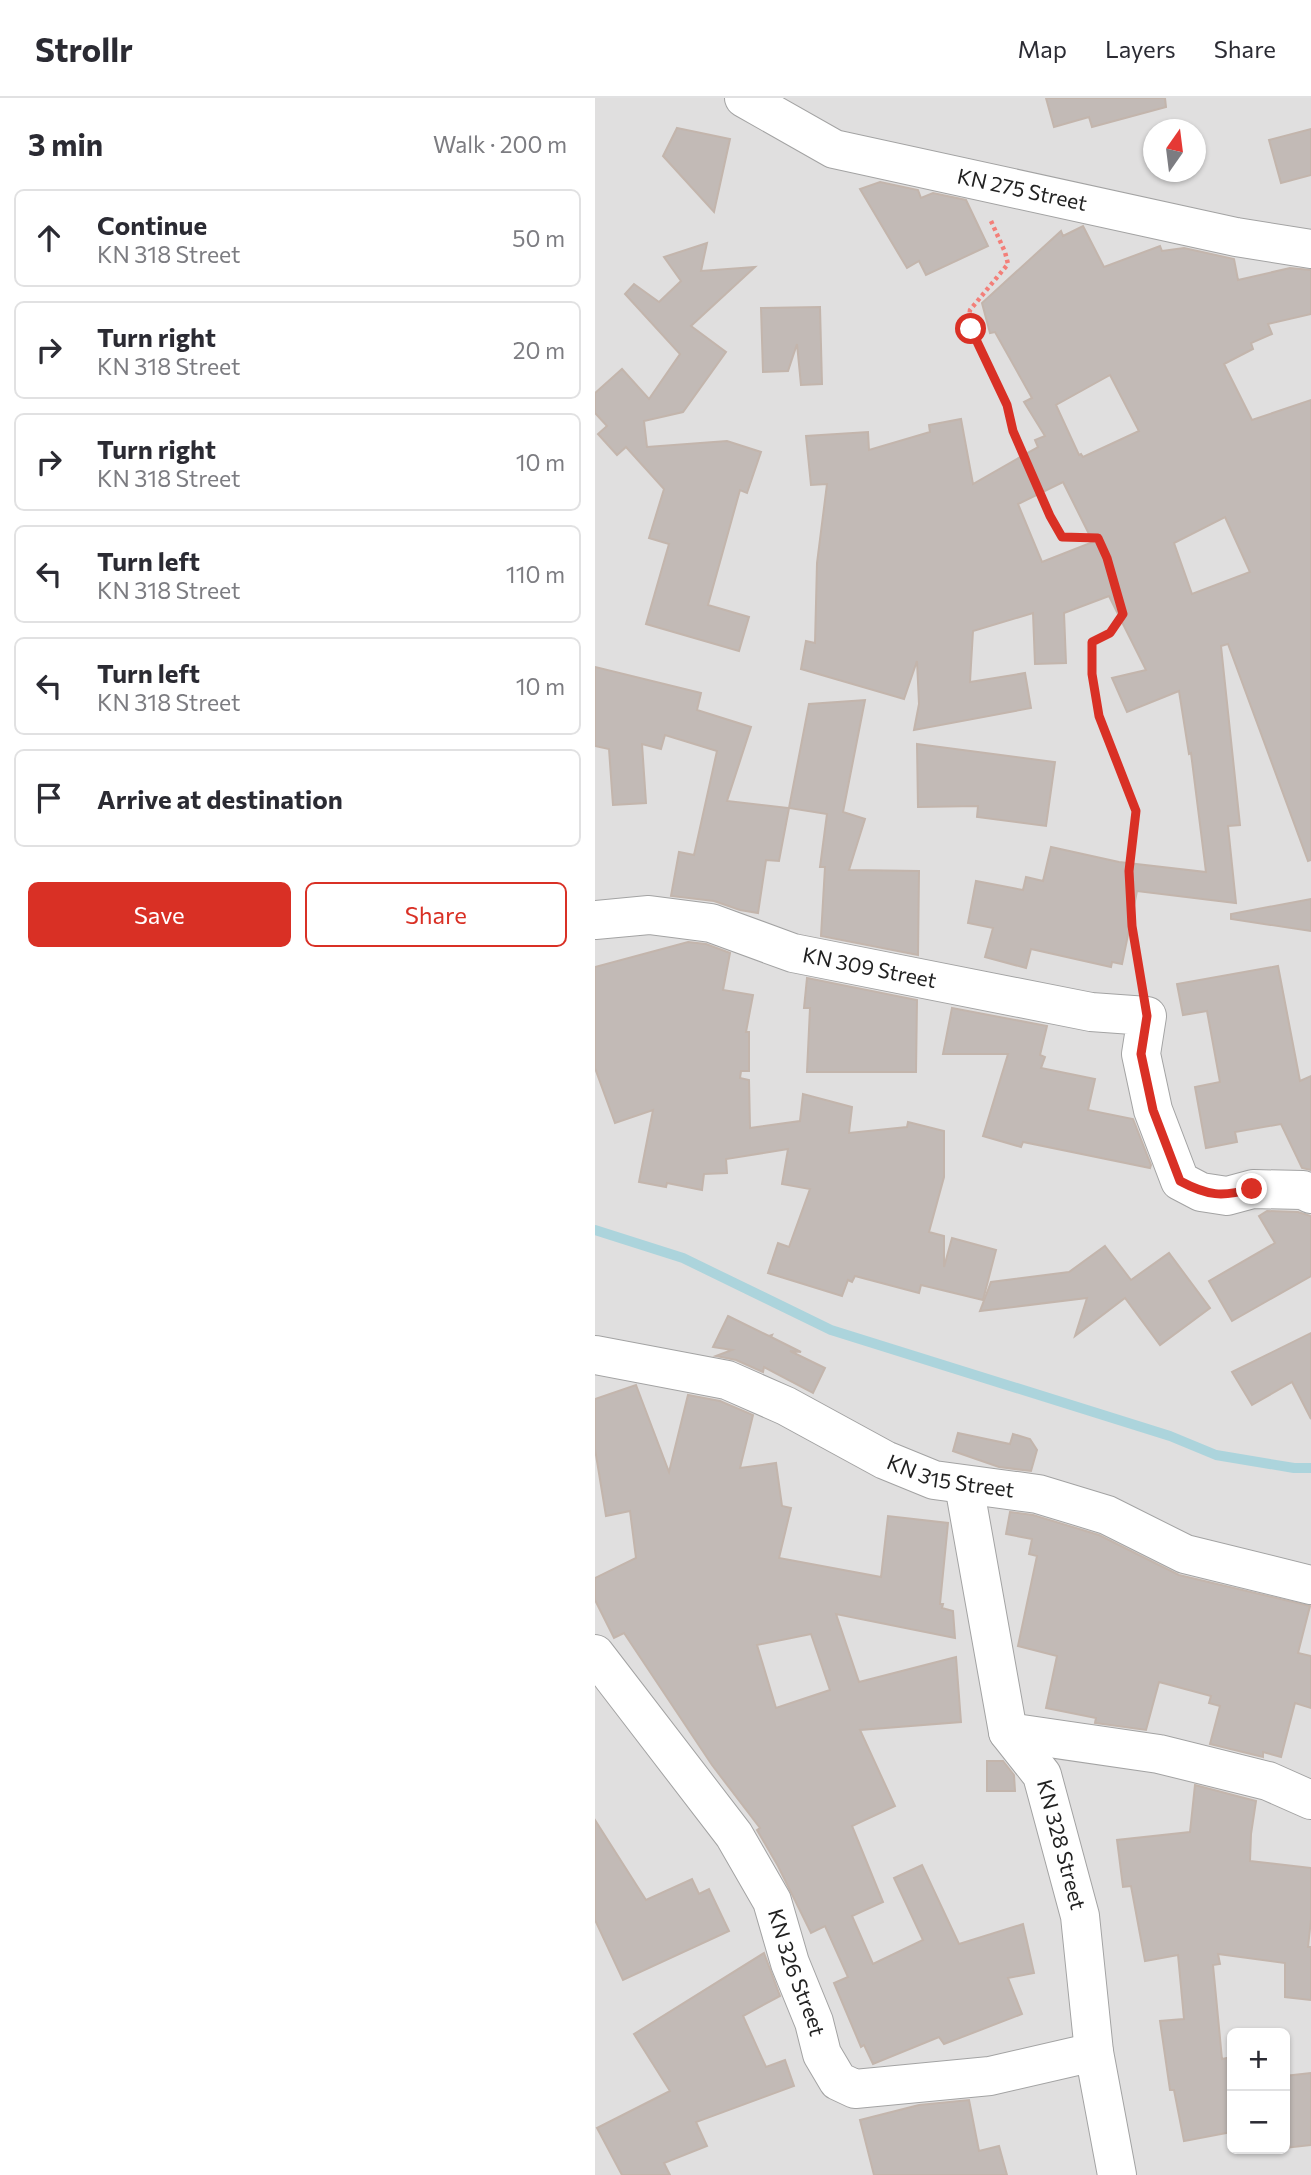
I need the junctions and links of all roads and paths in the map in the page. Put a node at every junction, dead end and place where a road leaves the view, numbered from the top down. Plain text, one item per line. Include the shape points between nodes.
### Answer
1 (744, 98) edge
2 (969, 177) junction
3 (1311, 248) edge
4 (595, 920) edge
5 (1147, 1016) junction
6 (1311, 1194) edge
7 (595, 1355) edge
8 (964, 1485) junction
9 (1311, 1586) edge
10 (595, 1654) edge
11 (1008, 1732) junction
12 (1311, 1800) edge
13 (1094, 2052) junction
14 (1117, 2175) edge

1 - 2 street, KN 275 Street via 834,149
2 - 3 street, KN 275 Street via 1235,237
2 - 5 path via 1008,264 970,310 971,329 1007,405 1013,431 1050,516 1062,537 1098,538 1123,614 1110,633 1092,642 1092,674 1099,716 1136,811 1129,871 1132,926
4 - 5 street, KN 309 Street via 649,915 711,923 793,953 1091,1012
5 - 6 street via 1141,1054 1153,1110 1180,1181 1201,1192 1227,1196 1252,1189
7 - 8 street, KN 315 Street via 727,1380 885,1460 934,1480
8 - 9 street, KN 315 Street via 1038,1494 1107,1515 1185,1554
8 - 11 street, KN 328 Street
10 - 13 street, KN 326 Street via 727,1825 772,1901 822,2054 838,2081 855,2089 990,2076
11 - 12 street via 1171,1756 1268,1781
11 - 13 street, KN 328 Street via 1042,1774 1063,1852 1080,1916
13 - 14 street, KN 328 Street

